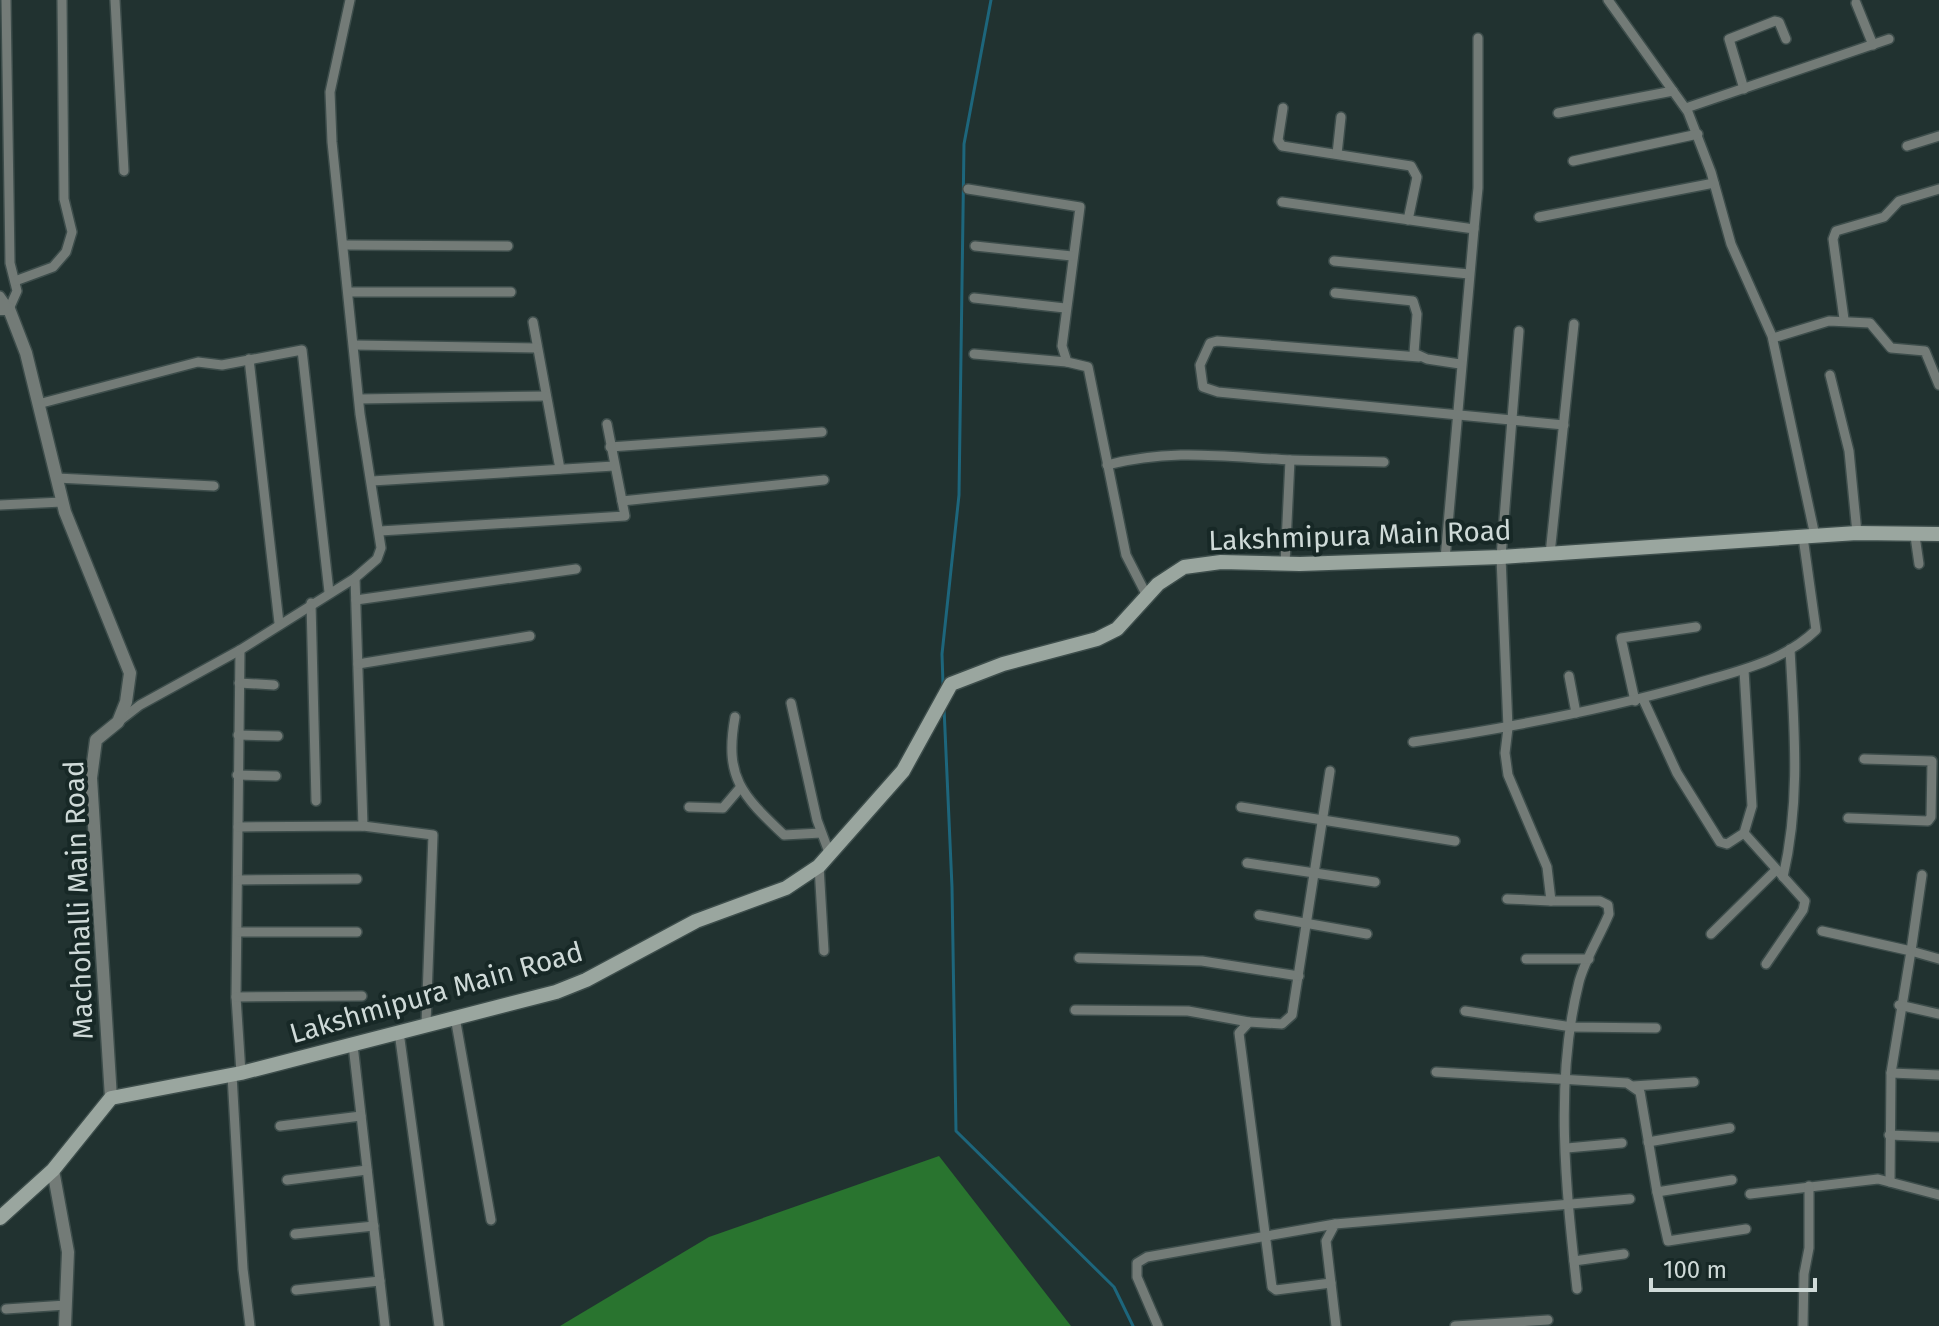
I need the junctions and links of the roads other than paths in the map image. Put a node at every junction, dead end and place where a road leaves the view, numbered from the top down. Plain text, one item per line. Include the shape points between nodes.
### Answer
1 (6, 0) edge
2 (62, 0) edge
3 (115, 0) edge
4 (350, 0) edge
5 (1608, 0) edge
6 (1856, 3) dead end
7 (3, 31) edge
8 (1478, 38) dead end
9 (1786, 39) dead end
10 (1889, 39) dead end
11 (1873, 45) junction
12 (4, 89) edge
13 (1744, 89) junction
14 (1673, 91) junction
15 (1283, 108) dead end
16 (1686, 108) junction
17 (1558, 113) dead end
18 (1341, 117) dead end
19 (1698, 134) junction
20 (1939, 136) edge
21 (1907, 146) dead end
22 (4, 147) edge
23 (1337, 154) junction
24 (1573, 161) dead end
25 (124, 171) dead end
26 (1714, 183) junction
27 (968, 189) dead end
28 (1939, 189) edge
29 (1282, 202) dead end
30 (1539, 217) dead end
31 (1408, 220) junction
32 (1474, 229) junction
33 (345, 245) junction
34 (508, 246) dead end
35 (975, 246) dead end
36 (1072, 256) junction
37 (1334, 261) dead end
38 (1469, 274) junction
39 (15, 281) junction
40 (349, 292) junction
41 (511, 292) dead end
42 (1335, 293) dead end
43 (0, 296) edge
44 (974, 298) dead end
45 (1065, 308) junction
46 (5, 309) edge
47 (1844, 319) junction
48 (533, 322) dead end
49 (1574, 324) dead end
50 (1519, 331) dead end
51 (1773, 338) junction
52 (354, 345) junction
53 (537, 348) junction
54 (974, 354) dead end
55 (1419, 357) junction
56 (249, 359) junction
57 (1067, 362) junction
58 (1460, 364) junction
59 (1830, 375) dead end
60 (1939, 385) edge
61 (546, 396) junction
62 (359, 399) junction
63 (38, 404) junction
64 (1455, 416) junction
65 (1511, 421) junction
66 (607, 424) dead end
67 (1564, 425) junction
68 (822, 432) dead end
69 (610, 447) junction
70 (1290, 460) junction
71 (1384, 462) dead end
72 (1107, 465) junction
73 (614, 466) junction
74 (560, 469) junction
75 (57, 478) junction
76 (824, 480) dead end
77 (372, 481) junction
78 (214, 486) dead end
79 (622, 501) junction
80 (62, 502) junction
81 (0, 505) edge
82 (380, 531) junction
83 (1857, 533) junction
84 (1939, 534) edge
85 (1809, 536) junction
86 (1915, 536) junction
87 (1550, 554) junction
88 (1501, 557) junction
89 (1445, 559) junction
90 (1285, 564) junction
91 (1919, 564) dead end
92 (576, 569) dead end
93 (355, 578) junction
94 (329, 592) junction
95 (1146, 594) junction
96 (356, 600) junction
97 (311, 603) junction
98 (279, 623) junction
99 (1696, 627) dead end
100 (530, 636) dead end
101 (1790, 649) junction
102 (240, 650) junction
103 (358, 664) junction
104 (1744, 670) junction
105 (1569, 676) dead end
106 (239, 683) junction
107 (274, 685) dead end
108 (1639, 700) junction
109 (791, 703) dead end
110 (1576, 713) junction
111 (735, 717) dead end
112 (118, 722) junction
113 (1508, 728) junction
114 (238, 735) junction
115 (278, 736) dead end
116 (1413, 742) dead end
117 (1864, 759) dead end
118 (1330, 771) dead end
119 (237, 775) junction
120 (276, 776) dead end
121 (1936, 776) edge
122 (740, 788) junction
123 (316, 801) dead end
124 (689, 807) dead end
125 (1241, 807) dead end
126 (1848, 818) dead end
127 (1323, 820) junction
128 (363, 826) junction
129 (238, 827) junction
130 (821, 833) junction
131 (1744, 833) junction
132 (1455, 841) dead end
133 (824, 861) junction
134 (1247, 863) dead end
135 (1315, 873) junction
136 (1780, 874) junction
137 (1922, 875) dead end
138 (357, 879) dead end
139 (238, 880) junction
140 (1375, 882) dead end
141 (1507, 899) dead end
142 (1551, 901) junction
143 (1259, 915) dead end
144 (1307, 924) junction
145 (1822, 931) dead end
146 (238, 932) junction
147 (357, 932) dead end
148 (1367, 934) dead end
149 (1711, 934) dead end
150 (824, 951) dead end
151 (1911, 951) junction
152 (1079, 958) dead end
153 (1526, 959) dead end
154 (1589, 959) junction
155 (1939, 959) edge
156 (1766, 964) dead end
157 (1299, 976) junction
158 (362, 996) dead end
159 (236, 997) junction
160 (1899, 1005) junction
161 (1075, 1010) dead end
162 (1465, 1011) dead end
163 (1939, 1014) edge
164 (455, 1017) junction
165 (1249, 1022) junction
166 (426, 1024) junction
167 (1572, 1027) junction
168 (1656, 1028) dead end
169 (399, 1032) junction
170 (353, 1045) junction
171 (1436, 1072) dead end
172 (1891, 1073) junction
173 (236, 1074) junction
174 (1939, 1075) edge
175 (1567, 1082) junction
176 (1694, 1082) dead end
177 (1633, 1086) junction
178 (111, 1098) junction
179 (361, 1116) junction
180 (280, 1126) dead end
181 (1730, 1128) dead end
182 (1889, 1135) junction
183 (1939, 1137) edge
184 (1648, 1142) junction
185 (1622, 1143) dead end
186 (1567, 1148) junction
187 (53, 1170) junction
188 (367, 1170) junction
189 (287, 1180) dead end
190 (1732, 1180) dead end
191 (1890, 1182) junction
192 (1809, 1186) junction
193 (1657, 1192) junction
194 (1750, 1194) dead end
195 (1939, 1195) edge
196 (1630, 1199) dead end
197 (1567, 1205) junction
198 (0, 1218) edge
199 (491, 1220) dead end
200 (1335, 1224) junction
201 (374, 1226) junction
202 (1746, 1229) dead end
203 (295, 1234) dead end
204 (1265, 1234) junction
205 (1624, 1254) dead end
206 (1574, 1261) junction
207 (380, 1281) junction
208 (1331, 1283) junction
209 (1577, 1289) dead end
210 (296, 1290) dead end
211 (66, 1305) junction
212 (6, 1309) dead end
213 (1548, 1320) dead end
214 (65, 1326) edge
215 (250, 1326) edge
216 (385, 1326) edge
217 (439, 1326) edge
218 (1158, 1326) edge
219 (1336, 1326) edge
220 (1455, 1326) edge
221 (1803, 1326) edge

1 - 7 street
2 - 39 street via 64,199 72,232 66,252 53,267
3 - 25 street
4 - 33 street via 330,92
5 - 14 street
6 - 11 street
7 - 12 street
8 - 32 street
9 - 13 street via 1775,21 1729,39
10 - 11 street
11 - 13 street
12 - 22 street
13 - 16 street
14 - 16 street
14 - 17 street
15 - 23 street via 1279,144
16 - 19 street
18 - 23 street
19 - 24 street
19 - 26 street
20 - 21 street
22 - 39 street
23 - 31 street via 1411,166 1417,177
26 - 30 street
26 - 51 street via 1731,244
27 - 36 street via 1080,207
28 - 47 street via 1899,201 1884,217 1836,231
29 - 31 street
31 - 32 street
32 - 38 street
33 - 34 street
33 - 40 street
35 - 36 street
36 - 45 street
37 - 38 street
38 - 58 street
39 - 46 street via 17,291
40 - 41 street
40 - 52 street
42 - 55 street via 1413,301 1413,344
43 - 46 street
44 - 45 street
45 - 57 street via 1062,346
46 - 63 street, Machohalli Main Road
47 - 51 street
47 - 60 street via 1870,323 1891,348 1925,351
48 - 53 street
49 - 67 street
50 - 65 street
51 - 85 street
52 - 53 street
52 - 62 street
53 - 61 street
54 - 57 street
55 - 58 street
55 - 64 street via 1217,341 1210,343 1200,365 1203,387 1218,392
56 - 63 street via 222,365 198,362
56 - 94 street via 302,350
56 - 98 street
57 - 72 street via 1088,367
58 - 64 street
59 - 83 street via 1849,451
61 - 62 street
61 - 74 street
62 - 77 street
63 - 75 street, Machohalli Main Road
64 - 65 street
64 - 89 street
65 - 67 street
65 - 88 street
66 - 69 street
67 - 87 street
68 - 69 street
69 - 73 street
70 - 71 street
70 - 72 street via 1204,452 1142,455
70 - 90 street
72 - 95 street via 1126,555
73 - 74 street
73 - 79 street
74 - 77 street
75 - 78 street
75 - 80 street, Machohalli Main Road
76 - 79 street
77 - 82 street
79 - 82 street via 625,516
80 - 81 street
80 - 112 street, Machohalli Main Road via 130,673
82 - 93 street via 377,559
83 - 85 main road, Lakshmipura Main Road
83 - 86 main road, Lakshmipura Main Road
84 - 86 main road, Lakshmipura Main Road
85 - 87 main road, Lakshmipura Main Road
85 - 101 street via 1817,623 1811,635
86 - 91 street
87 - 88 main road, Lakshmipura Main Road
88 - 89 main road, Lakshmipura Main Road
88 - 113 street
89 - 90 main road, Lakshmipura Main Road
90 - 95 main road, Lakshmipura Main Road via 1184,567
92 - 96 street
93 - 94 street
93 - 96 street
94 - 97 street
95 - 133 main road, Lakshmipura Main Road via 1117,629 1097,639 963,676 951,684 903,771
96 - 103 street
97 - 98 street
97 - 123 street
98 - 102 street
99 - 108 street via 1621,638
100 - 103 street
101 - 104 street
101 - 136 street via 1797,776 1790,846
102 - 106 street
102 - 112 street
103 - 128 street
104 - 108 street
104 - 131 street via 1752,806
105 - 110 street
106 - 107 street
106 - 114 street
108 - 110 street
108 - 131 street via 1720,842 1727,844
109 - 130 street
110 - 113 street
111 - 122 street via 729,748
112 - 178 street, Machohalli Main Road via 96,740 91,778
113 - 116 street
113 - 142 street via 1508,775 1547,867
114 - 115 street
114 - 119 street
117 - 121 street via 1930,759
118 - 127 street
119 - 120 street
119 - 129 street
121 - 126 street via 1928,821
122 - 124 street via 723,808
122 - 130 street via 784,835
125 - 127 street
127 - 132 street
127 - 135 street
128 - 129 street
128 - 166 street via 433,835
129 - 139 street
130 - 133 street
131 - 136 street
133 - 150 street
133 - 164 main road, Lakshmipura Main Road via 786,888 696,921 586,980
134 - 135 street
135 - 140 street
135 - 144 street
136 - 149 street
136 - 156 street via 1805,901
137 - 151 street
138 - 139 street
139 - 146 street
141 - 142 street
142 - 154 street via 1608,905
143 - 144 street
144 - 148 street
144 - 157 street
145 - 151 street
146 - 147 street
146 - 159 street
151 - 155 street
151 - 160 street
152 - 157 street via 1202,961
153 - 154 street
154 - 167 street
157 - 165 street via 1287,1023
158 - 159 street
159 - 173 street
160 - 163 street
160 - 172 street
161 - 165 street via 1188,1011
162 - 167 street
164 - 166 main road, Lakshmipura Main Road
164 - 199 street
165 - 204 street via 1239,1033 1240,1051
166 - 169 main road, Lakshmipura Main Road
167 - 168 street
167 - 175 street
169 - 170 main road, Lakshmipura Main Road
169 - 217 street
170 - 173 main road, Lakshmipura Main Road
170 - 179 street
171 - 175 street
172 - 174 street
172 - 182 street
173 - 178 main road, Lakshmipura Main Road
173 - 215 street
175 - 177 street
175 - 186 street
176 - 177 street
177 - 184 street via 1640,1092
178 - 187 main road
179 - 180 street
179 - 188 street
181 - 184 street
182 - 183 street
182 - 191 street
184 - 193 street
185 - 186 street
186 - 197 street
187 - 198 main road
187 - 211 street via 68,1252
188 - 189 street
188 - 201 street
190 - 193 street
191 - 192 street
191 - 195 street
192 - 194 street
192 - 221 street
193 - 202 street via 1668,1241
196 - 197 street
197 - 200 street
197 - 206 street
200 - 204 street
200 - 208 street via 1326,1241
201 - 203 street
201 - 207 street
204 - 208 street via 1276,1290
204 - 218 street via 1137,1263 1137,1277
205 - 206 street
206 - 209 street
207 - 210 street
207 - 216 street
208 - 219 street
211 - 212 street
211 - 214 street
213 - 220 street

